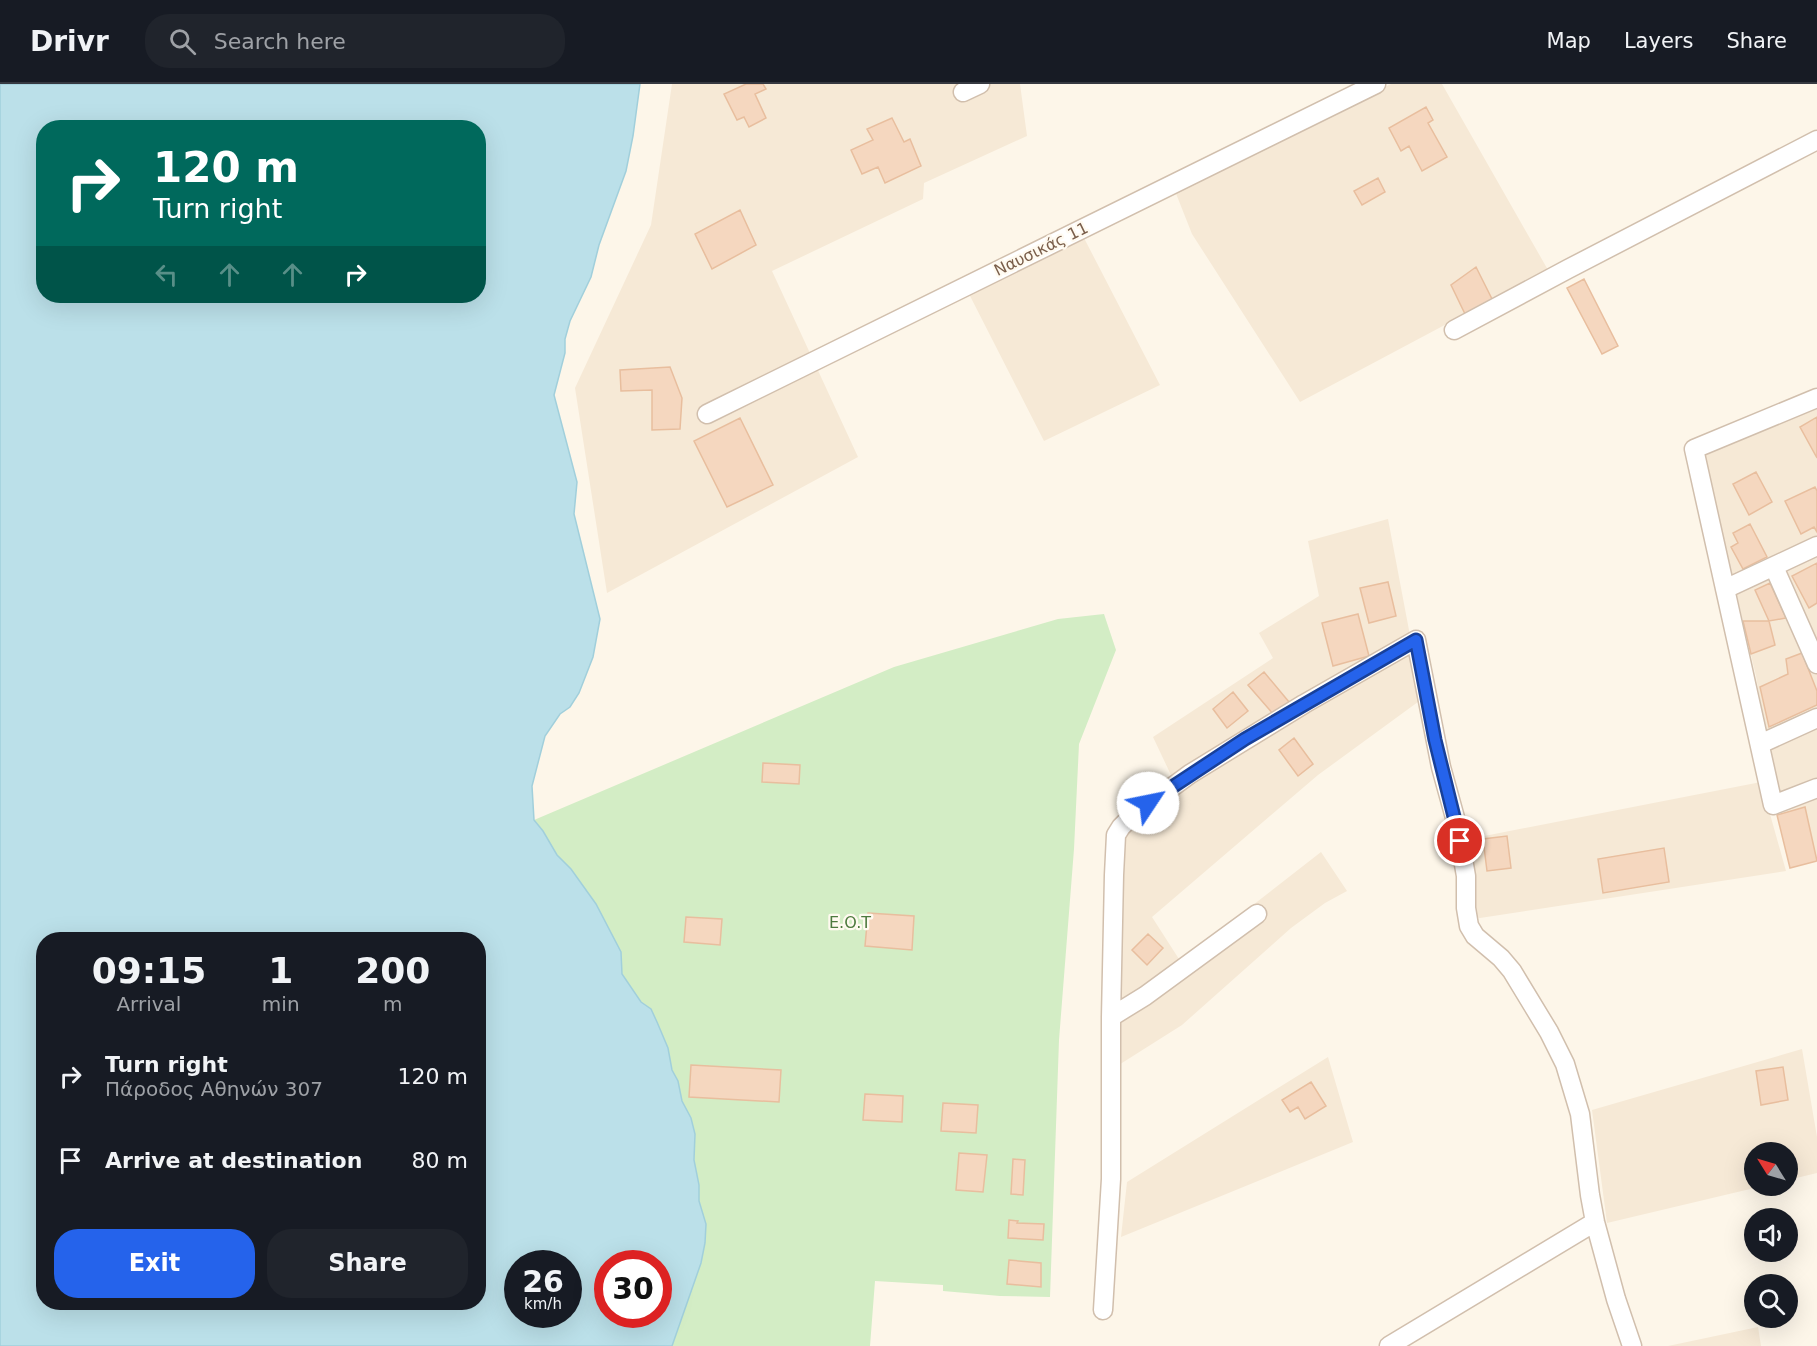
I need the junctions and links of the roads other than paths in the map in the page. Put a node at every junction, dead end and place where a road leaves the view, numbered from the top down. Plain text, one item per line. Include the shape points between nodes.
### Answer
1 (1376, 84) edge
2 (1817, 140) edge
3 (1454, 330) dead end
4 (1817, 398) edge
5 (707, 414) dead end
6 (1817, 546) edge
7 (1774, 567) junction
8 (1725, 589) junction
9 (1817, 664) edge
10 (1817, 718) edge
11 (1760, 744) junction
12 (1817, 788) edge
13 (1257, 914) dead end
14 (1110, 1017) junction
15 (1595, 1222) junction
16 (1103, 1310) dead end
17 (1389, 1346) edge
18 (1632, 1346) edge

1 - 5 street, Ναυσικάς 11
2 - 3 street
4 - 8 street via 1694,449
6 - 7 street
7 - 8 street
7 - 9 street
8 - 11 street
10 - 11 street
11 - 12 street via 1773,805
13 - 14 street
14 - 15 street via 1115,846 1121,827 1148,803 1236,745 1416,640 1466,876 1467,921 1475,936 1512,971 1563,1059 1580,1114
14 - 16 street via 1112,1179
15 - 17 street
15 - 18 street

